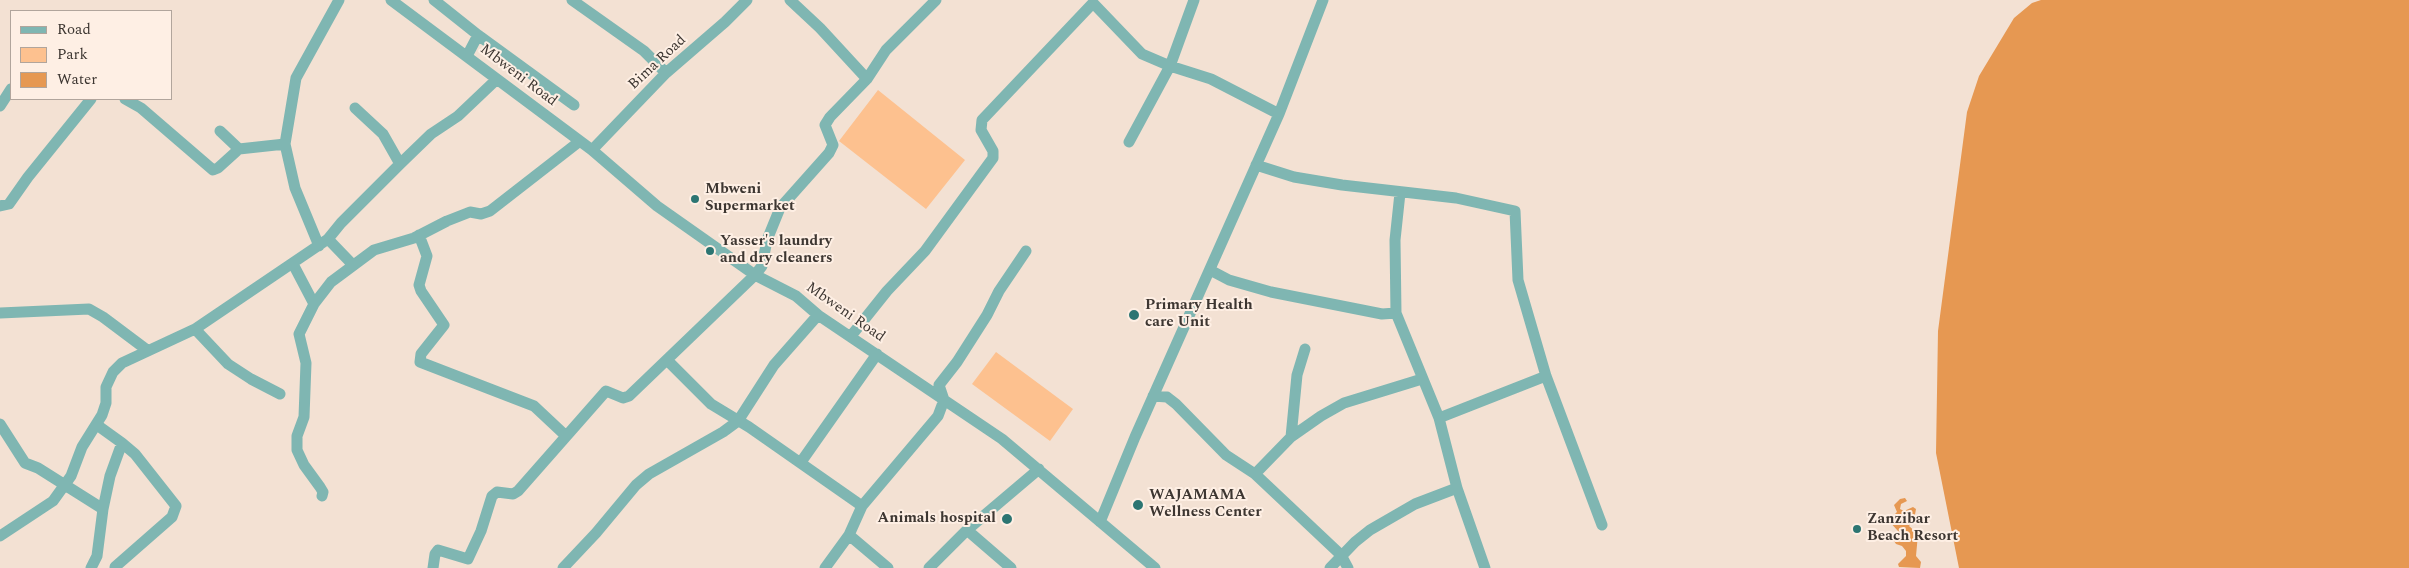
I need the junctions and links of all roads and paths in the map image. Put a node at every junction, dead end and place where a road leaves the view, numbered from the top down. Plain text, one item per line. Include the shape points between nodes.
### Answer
1 (339, 0) edge
2 (391, 0) edge
3 (434, 0) edge
4 (572, 0) edge
5 (747, 0) edge
6 (790, 0) edge
7 (936, 0) edge
8 (1194, 0) edge
9 (1324, 0) edge
10 (1092, 2) edge
11 (478, 35) junction
12 (467, 56) junction
13 (1170, 66) junction
14 (666, 73) junction
15 (496, 78) junction
16 (867, 79) junction
17 (10, 91) edge
18 (90, 100) edge
19 (127, 100) edge
20 (574, 105) dead end
21 (0, 106) edge
22 (355, 108) dead end
23 (1279, 114) junction
24 (220, 131) dead end
25 (580, 141) junction
26 (1129, 142) dead end
27 (284, 144) junction
28 (239, 149) junction
29 (592, 150) junction
30 (400, 164) junction
31 (1256, 165) junction
32 (1400, 193) junction
33 (0, 206) edge
34 (419, 235) junction
35 (323, 242) junction
36 (1026, 251) dead end
37 (293, 264) junction
38 (353, 265) junction
39 (1210, 270) junction
40 (755, 275) junction
41 (314, 304) junction
42 (0, 313) edge
43 (1396, 313) junction
44 (818, 315) junction
45 (195, 329) junction
46 (851, 336) junction
47 (1305, 349) dead end
48 (147, 350) junction
49 (877, 354) junction
50 (668, 361) junction
51 (1546, 376) junction
52 (1422, 378) junction
53 (280, 394) dead end
54 (1153, 396) junction
55 (944, 400) junction
56 (1439, 418) junction
57 (738, 420) junction
58 (0, 424) edge
59 (97, 425) junction
60 (566, 436) junction
61 (1291, 437) junction
62 (122, 444) junction
63 (801, 462) junction
64 (1039, 469) junction
65 (1255, 474) junction
66 (65, 484) junction
67 (1457, 488) junction
68 (322, 496) dead end
69 (862, 506) junction
70 (103, 510) junction
71 (0, 522) edge
72 (1100, 522) junction
73 (1602, 525) dead end
74 (967, 530) junction
75 (4, 534) edge
76 (849, 535) junction
77 (1341, 555) junction
78 (97, 556) junction
79 (468, 559) junction
80 (997, 564) edge
81 (1149, 566) edge
82 (92, 568) edge
83 (115, 568) edge
84 (433, 568) edge
85 (477, 568) edge
86 (563, 568) edge
87 (825, 568) edge
88 (888, 568) edge
89 (929, 568) edge
90 (1011, 568) edge
91 (1330, 568) edge
92 (1348, 568) edge
93 (1485, 568) edge

1 - 27 street via 296,78
2 - 12 street, Mbweni Road
3 - 11 street
4 - 14 street via 644,51
5 - 14 street, Bima Road
6 - 16 street
7 - 16 street via 886,50
8 - 13 street
9 - 23 street
10 - 13 street via 1134,48
10 - 46 street via 982,120 981,130 993,151 993,158 925,251
11 - 12 street
11 - 20 street
12 - 15 street, Mbweni Road
13 - 23 street via 1211,79
13 - 26 street
14 - 29 street, Bima Road
15 - 25 street, Mbweni Road
15 - 30 street via 458,116 431,134
16 - 40 street via 825,126 833,145 780,208 767,240 762,266
17 - 21 street
18 - 33 street via 9,204
19 - 28 street via 141,108 213,170
22 - 30 street via 383,134
23 - 31 street
24 - 28 street
25 - 29 street, Mbweni Road
25 - 34 street via 490,211 481,214 470,212
27 - 28 street
27 - 35 street via 295,188
29 - 40 street, Mbweni Road via 657,206
30 - 35 street
31 - 32 street via 1294,177
31 - 39 street
32 - 43 street via 1395,240
32 - 51 street via 1456,198 1515,211 1518,280
34 - 38 street via 374,250
34 - 60 street via 428,256 419,286 444,325 421,354 420,362 534,406
35 - 37 street
35 - 38 street
36 - 55 street via 957,362 939,385
37 - 41 street
37 - 45 street
38 - 41 street via 331,282
39 - 43 street via 1229,280 1271,292
39 - 54 street
40 - 44 street, Mbweni Road via 796,296
40 - 50 street
41 - 68 street via 299,334 306,363 304,417 297,436 297,450 323,492
42 - 48 street via 88,309
43 - 52 street
44 - 46 street, Mbweni Road
44 - 57 street via 774,365
45 - 48 street
45 - 53 street via 228,364
46 - 49 street, Mbweni Road
47 - 61 street via 1297,376
48 - 59 street via 132,356 113,372
49 - 55 street, Mbweni Road
49 - 63 street
50 - 57 street via 711,404
50 - 60 street via 629,396 623,398 606,391
51 - 56 street
51 - 73 street
52 - 56 street
52 - 61 street via 1344,403 1305,425
54 - 65 street via 1166,397 1176,404 1226,455
54 - 72 street
55 - 64 street, Mbweni Road via 1002,439
55 - 69 street via 938,416
56 - 67 street
57 - 63 street
57 - 86 street via 724,432 649,474
58 - 66 street via 25,463
59 - 62 street
59 - 66 street via 82,447
60 - 79 street via 518,491 513,494 497,492 492,496
61 - 65 street
62 - 70 street via 110,476
62 - 83 street via 135,454 176,506 172,517
63 - 69 street
64 - 72 street, Mbweni Road
64 - 74 street
65 - 77 street
66 - 70 street
66 - 75 street via 53,501
67 - 77 street via 1415,504 1370,530
67 - 93 street
69 - 76 street
70 - 78 street
71 - 75 street
72 - 81 street, Mbweni Road
74 - 80 street
74 - 89 street
76 - 87 street
76 - 88 street
77 - 91 street
77 - 92 street
78 - 82 street
78 - 83 street
79 - 84 street via 438,550
79 - 85 street
80 - 90 street

